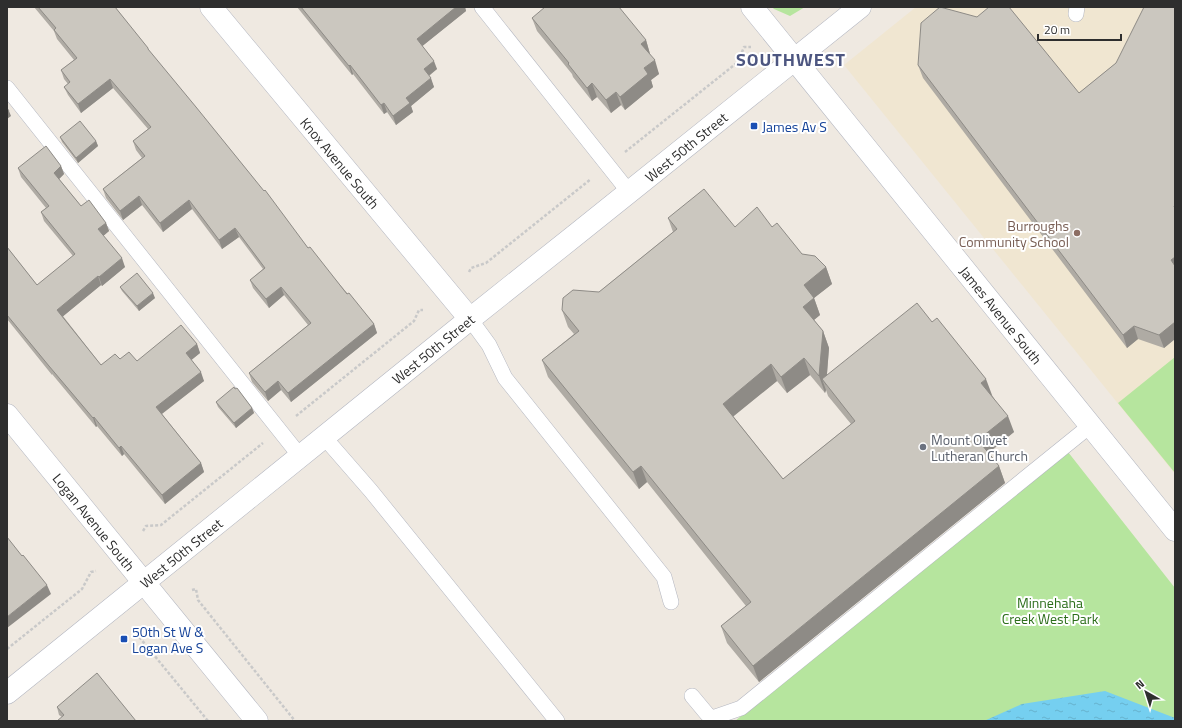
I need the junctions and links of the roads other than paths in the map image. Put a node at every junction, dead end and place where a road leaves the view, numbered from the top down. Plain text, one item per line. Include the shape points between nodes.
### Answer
1 (211, 7) edge
2 (482, 7) edge
3 (752, 7) edge
4 (860, 7) edge
5 (794, 60) junction
6 (7, 88) edge
7 (629, 192) junction
8 (470, 318) junction
9 (7, 415) edge
10 (1091, 425) junction
11 (324, 437) junction
12 (300, 456) junction
13 (1175, 530) edge
14 (144, 583) junction
15 (671, 602) dead end
16 (7, 693) edge
17 (692, 696) dead end
18 (257, 721) edge
19 (557, 721) edge

1 - 8 street, Knox Avenue South
2 - 7 lane
3 - 5 street, James Avenue South
4 - 5 street, West 50th Street
5 - 7 street, West 50th Street
5 - 10 street, James Avenue South
6 - 12 lane
7 - 8 street, West 50th Street
8 - 11 street, West 50th Street
8 - 15 lane via 489,345 505,378 664,577
9 - 14 street, Logan Avenue South
10 - 13 street, James Avenue South
10 - 17 lane via 741,708 712,718
11 - 12 street, West 50th Street
11 - 19 lane via 371,491
12 - 14 street, West 50th Street
14 - 16 street, West 50th Street
14 - 18 street, Logan Avenue South

